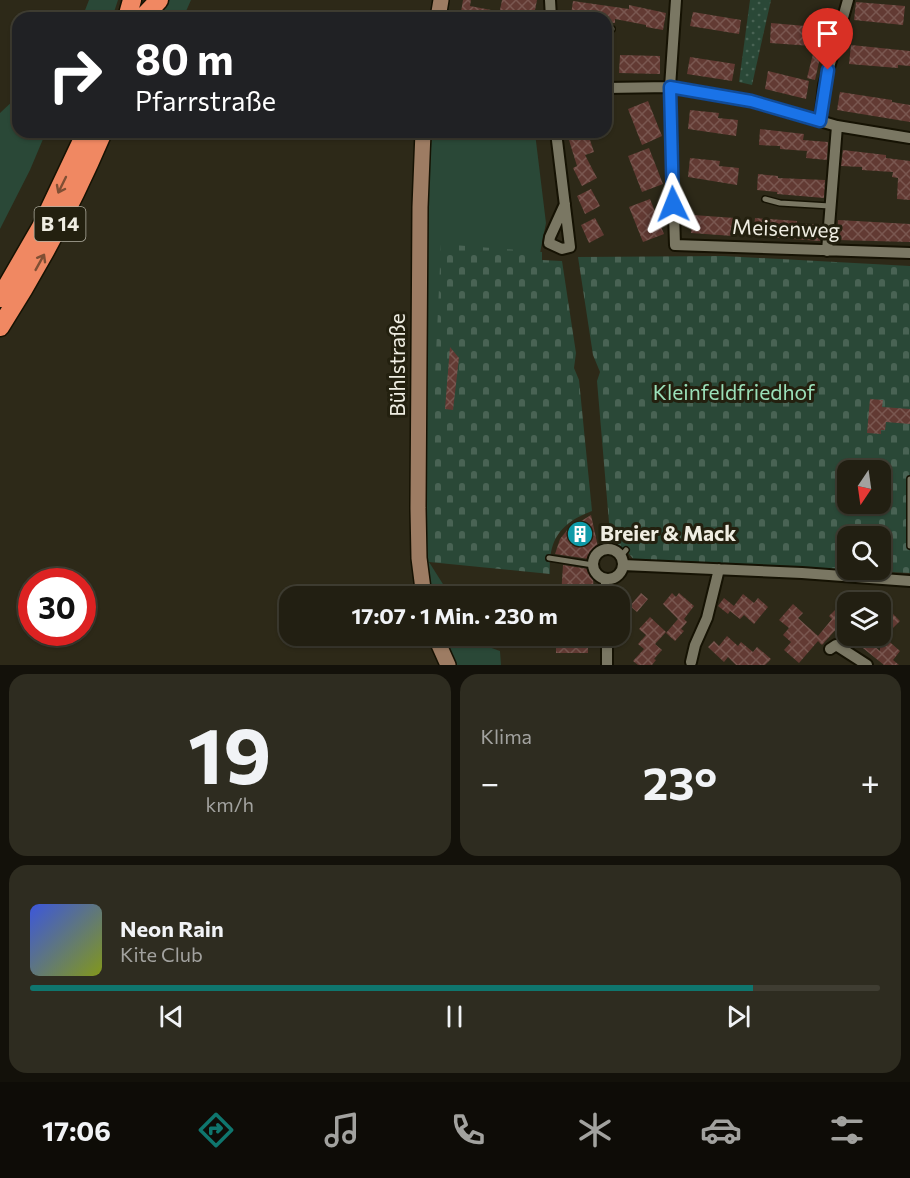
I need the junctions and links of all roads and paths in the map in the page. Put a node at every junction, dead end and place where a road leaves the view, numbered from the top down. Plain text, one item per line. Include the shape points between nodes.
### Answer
1 (159, 0) edge
2 (676, 0) edge
3 (848, 0) edge
4 (142, 12) edge
5 (670, 87) junction
6 (612, 88) edge
7 (820, 121) junction
8 (837, 126) junction
9 (83, 138) edge
10 (100, 138) edge
11 (423, 138) edge
12 (557, 138) edge
13 (910, 138) edge
14 (765, 199) dead end
15 (565, 204) junction
16 (830, 206) junction
17 (827, 251) junction
18 (910, 253) edge
19 (0, 298) edge
20 (0, 327) edge
21 (910, 479) edge
22 (910, 546) edge
23 (624, 557) junction
24 (549, 558) dead end
25 (593, 565) junction
26 (719, 569) junction
27 (606, 579) junction
28 (910, 581) edge
29 (423, 586) edge
30 (606, 586) edge
31 (439, 646) edge
32 (607, 646) edge
33 (830, 649) dead end
34 (691, 662) dead end
35 (448, 665) edge
36 (608, 665) edge
37 (867, 665) edge

1 - 4 highway
2 - 5 street
3 - 7 street via 824,85
5 - 6 street
5 - 7 street via 751,101
5 - 17 street, Meisenweg via 675,245
7 - 8 street
8 - 13 street
8 - 16 street
9 -> 19 highway, B 14 via 45,219
20 -> 10 highway, B 14 via 52,239
11 - 29 main road, Bühlstraße via 418,508
12 - 15 street
14 - 16 lane
15 - 15 street via 549,243 571,251
16 - 17 street
17 - 18 street, Meisenweg
21 - 22 lane
23 - 25 street via 614,549 600,551
23 - 26 street
23 - 27 street via 622,570 616,577
24 - 25 lane
25 - 27 street via 597,574
26 - 28 street
26 - 34 street
27 - 30 street
31 - 35 main road
32 - 36 street
33 - 37 street via 836,645

